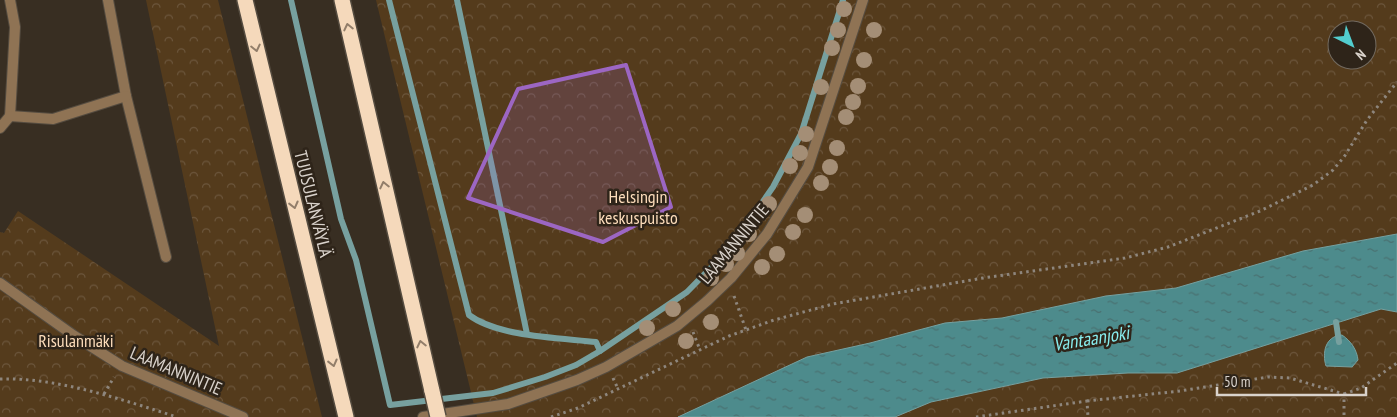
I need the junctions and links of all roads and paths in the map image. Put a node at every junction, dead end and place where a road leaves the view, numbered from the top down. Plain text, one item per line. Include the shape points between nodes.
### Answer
1 (10, 0) edge
2 (108, 0) edge
3 (245, 0) edge
4 (342, 0) edge
5 (863, 0) edge
6 (1397, 82) edge
7 (126, 96) junction
8 (10, 116) junction
9 (0, 128) edge
10 (166, 257) dead end
11 (727, 282) junction
12 (0, 283) edge
13 (746, 330) junction
14 (1397, 363) edge
15 (0, 379) edge
16 (1344, 394) junction
17 (1087, 401) junction
18 (177, 417) edge
19 (243, 417) edge
20 (346, 417) edge
21 (422, 417) edge
22 (438, 417) edge
23 (551, 417) edge
24 (976, 417) edge
25 (1088, 417) edge
26 (1344, 417) edge

1 - 8 lane via 15,27
2 - 7 lane
3 -> 20 highway, TUUSULANVÄYLÄ
22 -> 4 highway, bridge
5 - 11 lane, LAAMANNINTIE via 808,167 767,234
6 - 13 path via 1367,120 1344,157 1313,185 1260,211 1168,247 1125,258 833,304
7 - 8 lane via 54,119
7 - 10 lane
8 - 9 lane
11 - 13 path
11 - 21 lane, LAAMANNINTIE via 677,326 577,380 508,404
12 - 19 lane, LAAMANNINTIE via 122,366
13 - 23 path via 578,408
14 - 16 path via 1361,388
15 - 18 path via 104,394
16 - 17 path via 1290,378 1268,376 1180,391
16 - 26 path
17 - 24 path
17 - 25 path

